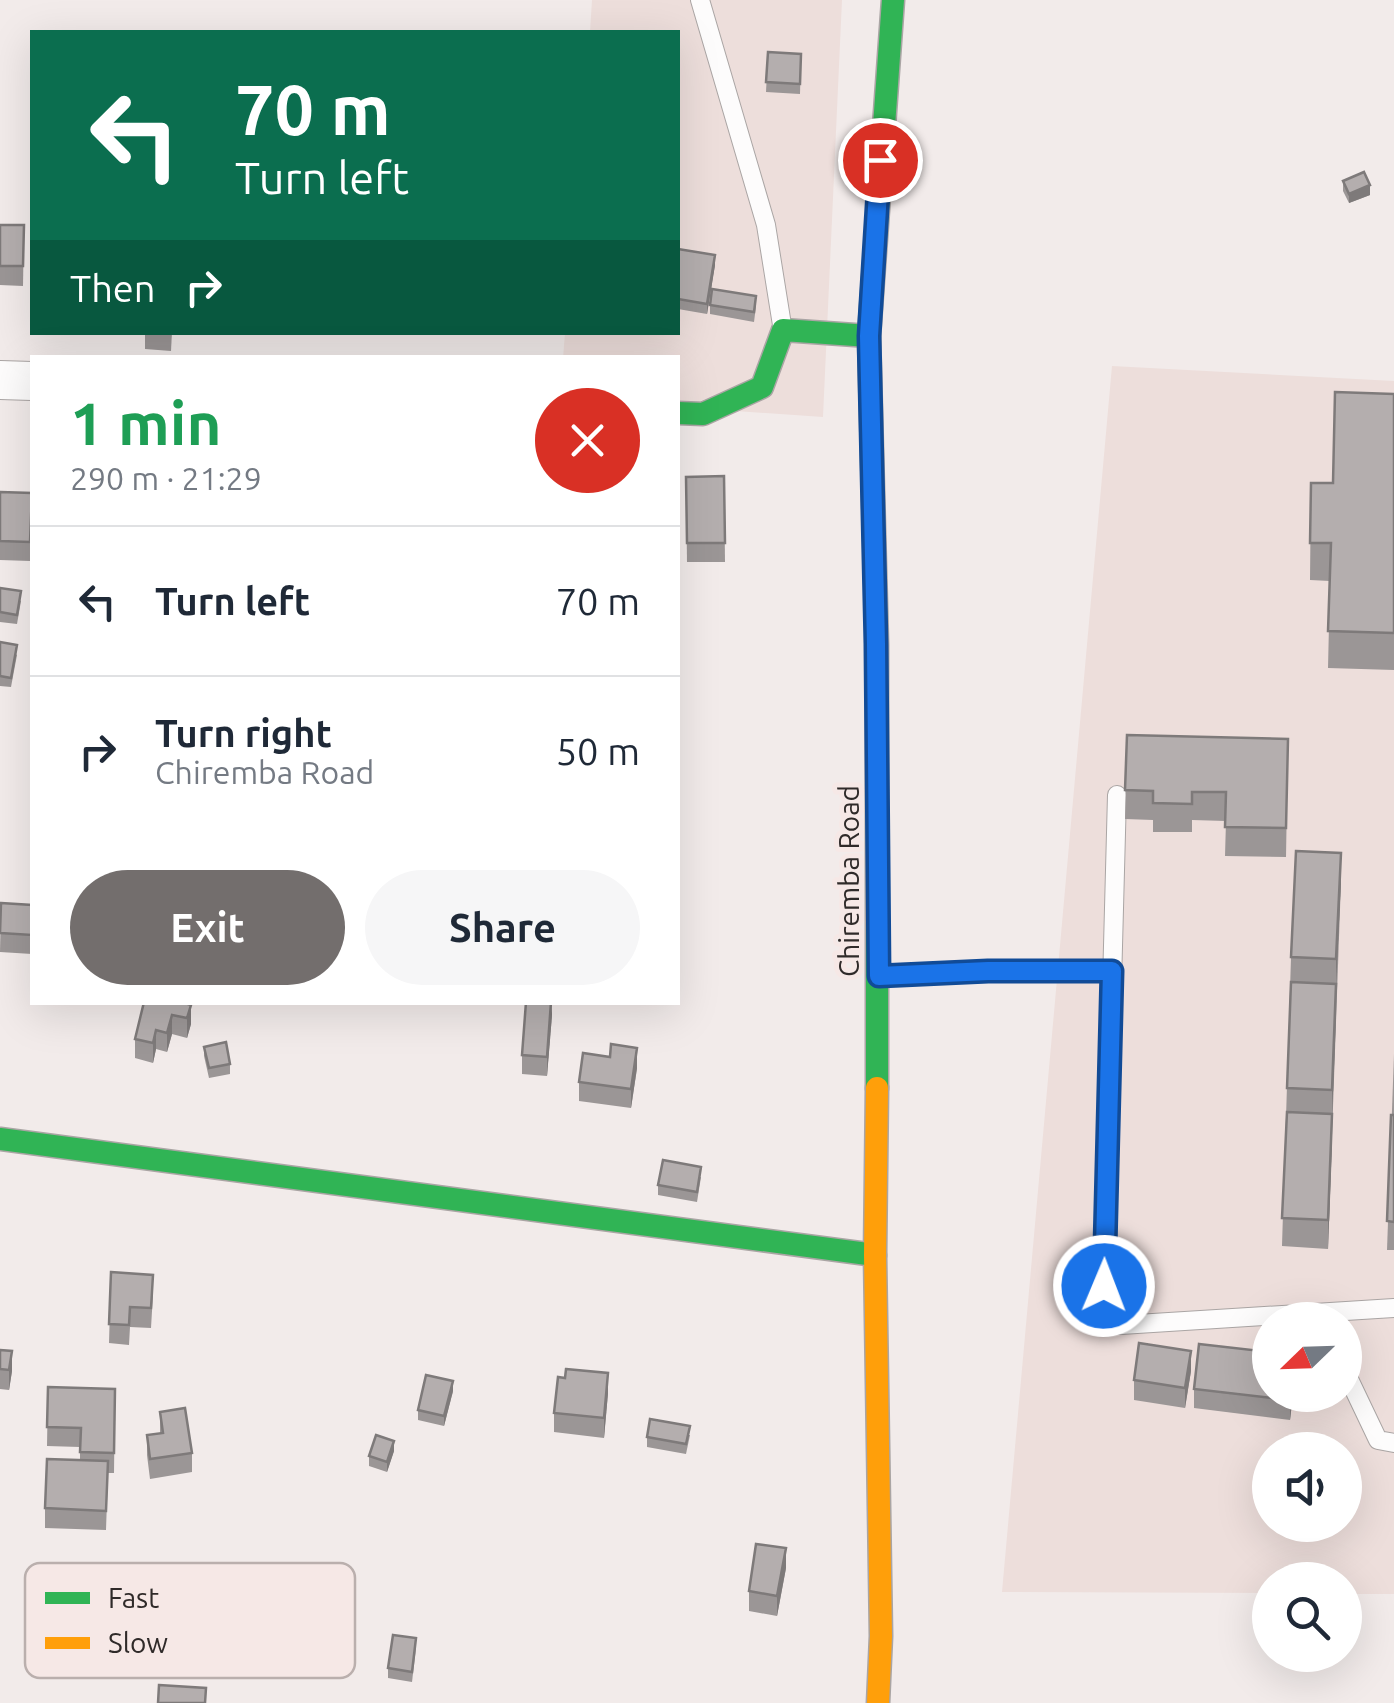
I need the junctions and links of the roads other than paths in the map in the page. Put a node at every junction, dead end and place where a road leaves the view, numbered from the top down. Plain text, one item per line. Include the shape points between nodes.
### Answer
1 (700, 0) edge
2 (893, 0) edge
3 (783, 330) junction
4 (869, 336) junction
5 (0, 380) edge
6 (30, 381) edge
7 (680, 413) edge
8 (1116, 794) dead end
9 (1112, 971) junction
10 (879, 976) junction
11 (0, 1139) edge
12 (875, 1256) junction
13 (1394, 1308) edge
14 (1362, 1312) edge
15 (1252, 1319) edge
16 (1362, 1406) edge
17 (1394, 1443) edge
18 (878, 1703) edge

1 - 3 lane via 766,225
2 - 4 main road, Chiremba Road
3 - 4 main road
3 - 7 main road via 762,386 703,414
4 - 10 main road, Chiremba Road
5 - 6 street
8 - 9 lane
9 - 10 lane
9 - 15 lane via 1104,1286 1121,1325
10 - 12 main road, Chiremba Road
11 - 12 main road
12 - 18 main road, Chiremba Road
13 - 14 lane
16 - 17 lane via 1378,1440

